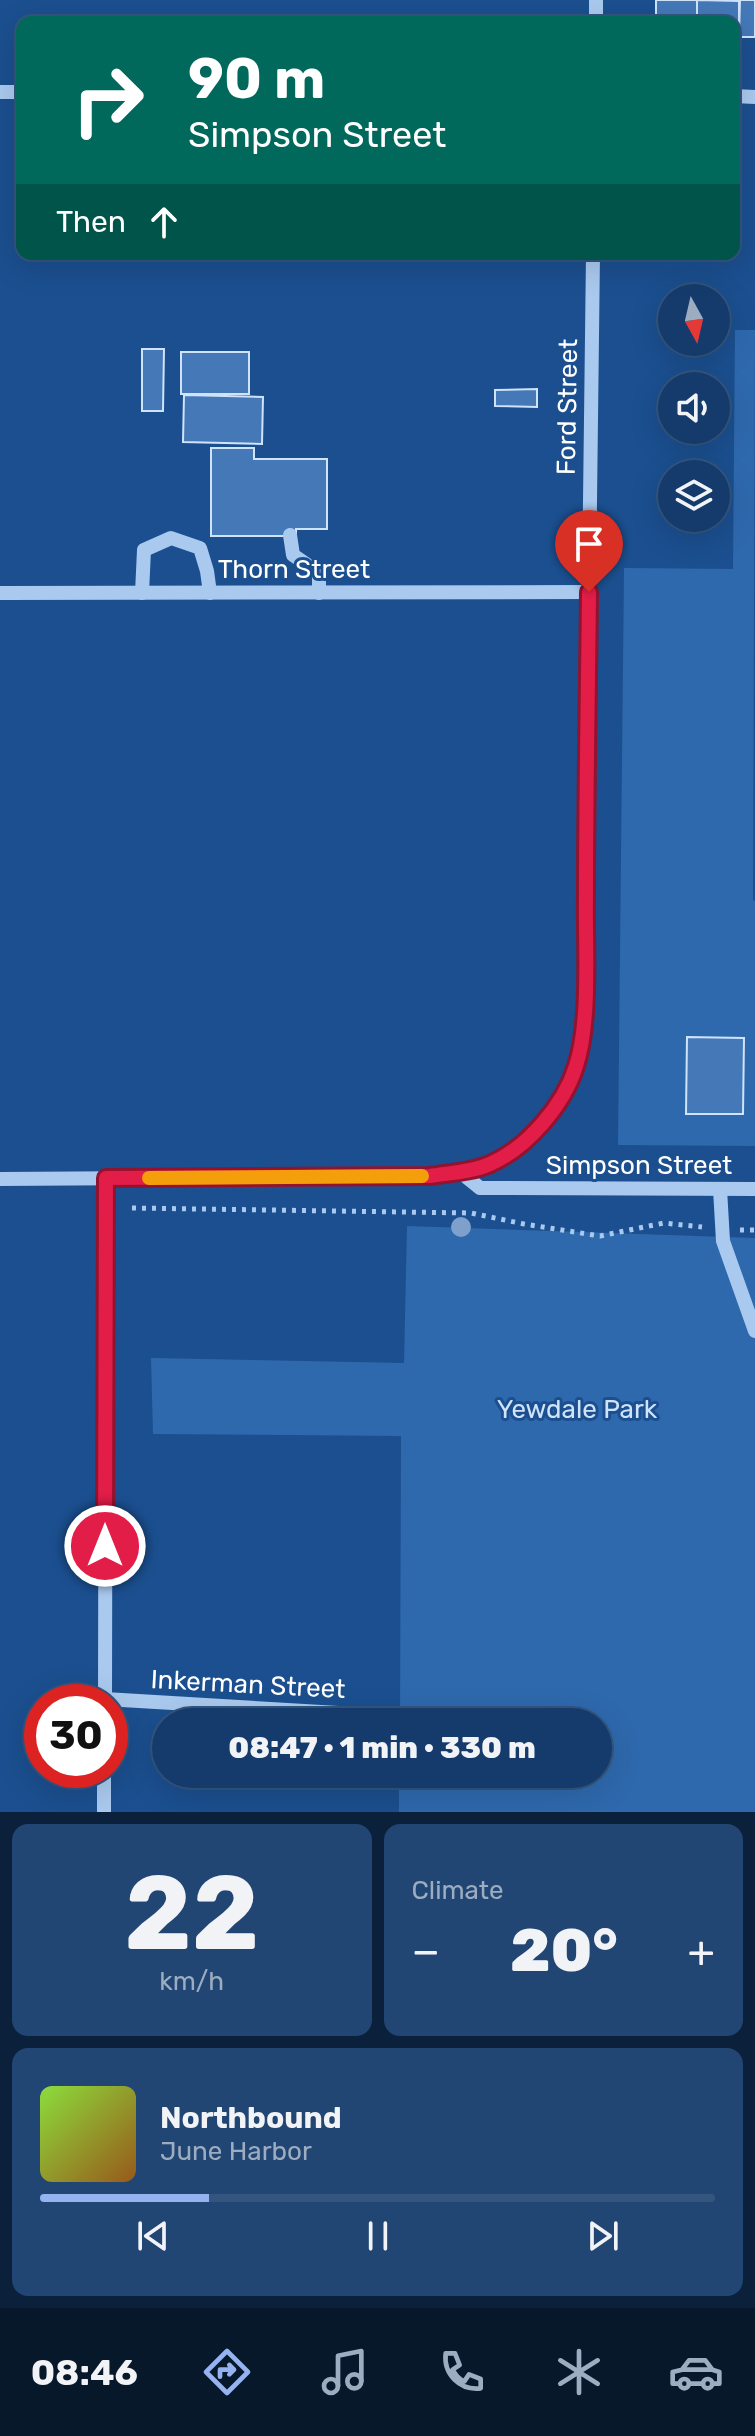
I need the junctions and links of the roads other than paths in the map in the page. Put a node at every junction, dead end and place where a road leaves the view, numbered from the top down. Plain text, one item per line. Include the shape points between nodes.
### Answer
1 (593, 260) edge
2 (290, 535) dead end
3 (589, 592) junction
4 (0, 593) edge
5 (142, 593) junction
6 (210, 593) junction
7 (319, 593) junction
8 (459, 1171) junction
9 (106, 1178) junction
10 (0, 1179) edge
11 (720, 1189) junction
12 (755, 1189) edge
13 (755, 1331) edge
14 (105, 1684) edge
15 (128, 1701) edge
16 (247, 1708) edge
17 (104, 1788) edge
18 (104, 1812) edge

1 - 3 street, Ford Street
2 - 7 street via 293,555 319,573
3 - 7 street, Thorn Street
3 - 8 street, Ford Street via 584,996 576,1066 561,1097 517,1148 488,1165
4 - 5 street, Thorn Street
5 - 6 street, Thorn Street
5 - 6 street via 144,550 171,538 200,548
6 - 7 street, Thorn Street
8 - 9 street via 430,1176
8 - 11 street, Simpson Street via 480,1188
9 - 10 street
9 - 14 street
11 - 12 street, Simpson Street
11 - 13 street via 723,1241
15 - 16 street, Inkerman Street
17 - 18 street

